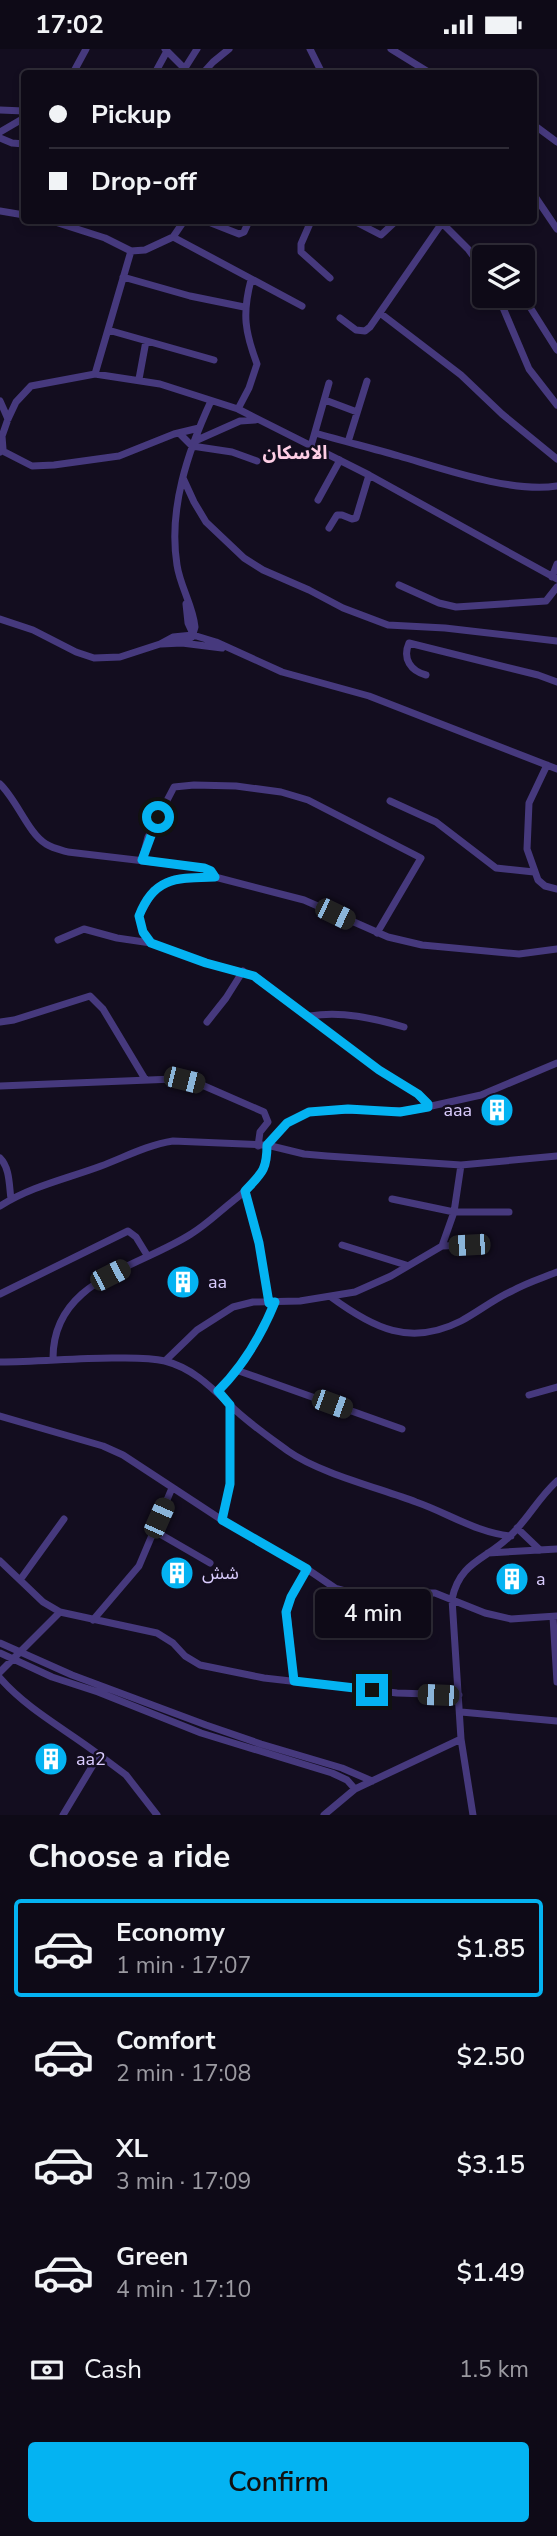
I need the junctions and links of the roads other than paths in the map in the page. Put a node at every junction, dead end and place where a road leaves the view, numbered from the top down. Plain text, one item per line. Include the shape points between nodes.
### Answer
1 (86, 49) edge
2 (197, 49) edge
3 (229, 49) edge
4 (310, 49) edge
5 (391, 49) edge
6 (166, 50) edge
7 (75, 70) edge
8 (156, 70) edge
9 (186, 70) edge
10 (187, 70) edge
11 (205, 70) edge
12 (320, 70) edge
13 (424, 70) edge
14 (0, 110) edge
15 (21, 111) edge
16 (21, 120) edge
17 (537, 127) edge
18 (0, 132) edge
19 (0, 138) edge
20 (557, 142) edge
21 (21, 144) edge
22 (537, 199) edge
23 (0, 211) edge
24 (21, 214) edge
25 (61, 224) edge
26 (182, 224) edge
27 (213, 224) edge
28 (248, 224) edge
29 (310, 224) edge
30 (360, 224) edge
31 (393, 224) edge
32 (440, 224) edge
33 (443, 224) edge
34 (557, 229) edge
35 (173, 237) junction
36 (131, 251) junction
37 (472, 255) edge
38 (123, 277) junction
39 (330, 278) dead end
40 (251, 280) junction
41 (302, 306) dead end
42 (244, 307) junction
43 (503, 308) edge
44 (531, 308) edge
45 (380, 313) junction
46 (340, 318) dead end
47 (108, 330) junction
48 (146, 341) junction
49 (557, 349) edge
50 (214, 360) dead end
51 (95, 374) junction
52 (139, 379) junction
53 (367, 381) dead end
54 (329, 383) dead end
55 (325, 400) junction
56 (0, 401) edge
57 (211, 401) junction
58 (557, 405) edge
59 (238, 409) junction
60 (357, 412) junction
61 (8, 419) junction
62 (258, 420) junction
63 (199, 428) junction
64 (179, 433) junction
65 (315, 433) junction
66 (348, 442) junction
67 (193, 444) junction
68 (311, 446) junction
69 (1, 451) edge
70 (340, 460) junction
71 (557, 460) edge
72 (257, 461) dead end
73 (369, 475) junction
74 (183, 478) junction
75 (557, 486) edge
76 (318, 500) dead end
77 (329, 528) dead end
78 (557, 564) edge
79 (555, 578) edge
80 (399, 585) dead end
81 (557, 587) edge
82 (0, 619) edge
83 (193, 635) junction
84 (557, 641) edge
85 (182, 643) junction
86 (160, 644) junction
87 (203, 645) junction
88 (232, 651) junction
89 (426, 675) dead end
90 (557, 683) edge
91 (547, 765) junction
92 (557, 769) edge
93 (0, 784) edge
94 (390, 801) dead end
95 (142, 860) junction
96 (534, 872) junction
97 (215, 877) junction
98 (557, 889) edge
99 (377, 933) junction
100 (58, 940) dead end
101 (151, 943) junction
102 (557, 949) edge
103 (243, 971) junction
104 (309, 1016) junction
105 (0, 1022) edge
106 (207, 1022) dead end
107 (404, 1027) dead end
108 (557, 1063) edge
109 (145, 1079) junction
110 (0, 1086) edge
111 (428, 1107) junction
112 (262, 1145) junction
113 (557, 1156) edge
114 (0, 1158) edge
115 (461, 1165) junction
116 (245, 1191) junction
117 (11, 1199) junction
118 (391, 1199) dead end
119 (0, 1206) edge
120 (454, 1212) junction
121 (509, 1212) dead end
122 (342, 1245) dead end
123 (469, 1245) dead end
124 (442, 1246) junction
125 (147, 1255) junction
126 (406, 1265) junction
127 (557, 1272) edge
128 (0, 1294) edge
129 (331, 1297) junction
130 (272, 1302) junction
131 (53, 1358) junction
132 (165, 1361) junction
133 (0, 1362) edge
134 (239, 1371) junction
135 (557, 1387) edge
136 (218, 1391) junction
137 (529, 1395) dead end
138 (230, 1405) junction
139 (0, 1416) edge
140 (402, 1429) dead end
141 (557, 1481) edge
142 (172, 1488) junction
143 (64, 1519) dead end
144 (222, 1520) junction
145 (517, 1528) junction
146 (153, 1529) junction
147 (511, 1536) junction
148 (557, 1549) edge
149 (540, 1551) junction
150 (488, 1553) junction
151 (0, 1561) edge
152 (210, 1563) dead end
153 (307, 1569) junction
154 (20, 1580) junction
155 (452, 1599) junction
156 (60, 1612) junction
157 (555, 1616) edge
158 (93, 1620) junction
159 (0, 1644) edge
160 (19, 1652) junction
161 (0, 1653) edge
162 (12, 1659) junction
163 (0, 1672) edge
164 (0, 1678) edge
165 (294, 1681) junction
166 (557, 1682) edge
167 (459, 1695) junction
168 (461, 1712) junction
169 (557, 1721) edge
170 (461, 1739) junction
171 (97, 1753) junction
172 (372, 1781) junction
173 (355, 1789) junction
174 (63, 1815) edge
175 (157, 1815) edge
176 (324, 1815) edge
177 (473, 1815) edge

1 - 7 street
2 - 10 street
3 - 11 street
4 - 12 street
5 - 13 street
6 - 8 street
6 - 9 street
14 - 15 street
16 - 18 street
17 - 20 street
19 - 21 street
22 - 34 street
23 - 24 street
25 - 36 street
26 - 35 street
27 - 28 street via 239,235
29 - 39 street via 301,252
30 - 31 street via 381,235
32 - 45 street
33 - 37 street
35 - 36 street
35 - 40 street
36 - 38 street
38 - 42 street
38 - 47 street
40 - 41 street
40 - 42 street
42 - 59 street via 257,364
43 - 58 street via 529,369
44 - 49 street
45 - 46 street via 370,327 360,331
45 - 71 street via 461,375
47 - 48 street
47 - 51 street
48 - 50 street
48 - 52 street
51 - 52 street
51 - 61 street via 31,386
52 - 57 street
53 - 60 street
54 - 55 street
55 - 60 street
55 - 65 street
56 - 61 street
57 - 59 street
57 - 63 street
59 - 62 street
60 - 66 street
61 - 69 street
62 - 67 street via 240,421
62 - 68 street
63 - 64 street
63 - 67 street
64 - 67 street
64 - 69 street via 119,456 54,465 32,465
65 - 66 street
65 - 68 street
66 - 75 street via 526,488
67 - 72 street
67 - 74 street
68 - 70 street
70 - 73 street
70 - 76 street
73 - 77 street via 356,517 337,515
73 - 79 street
74 - 83 street via 175,546 178,572 195,623
74 - 84 street via 206,522 244,558 343,608 388,625
78 - 79 street
80 - 81 street via 463,608 546,601
82 - 86 street via 94,658 120,657
83 - 85 street
83 - 86 street
83 - 87 street
83 - 88 street
85 - 86 street
85 - 87 street
87 - 88 street
88 - 91 street via 282,672 419,714
89 - 90 street via 412,668 409,643
91 - 92 street
91 - 96 street via 529,803 527,849
93 - 95 street via 47,845 68,852
94 - 96 street via 442,826 496,868
95 - 97 street via 204,868
95 - 99 street via 148,837 174,787 236,786 308,800 421,858
96 - 98 street via 540,883
97 - 99 street via 304,900
97 - 101 street via 172,880 154,890 139,916
99 - 102 street via 422,945 487,953
100 - 101 street via 84,929
101 - 103 street
103 - 104 street
103 - 106 street
104 - 107 street via 351,1014
104 - 111 street via 418,1094
105 - 109 street via 90,996 103,1009
108 - 111 street via 481,1095
109 - 110 street
109 - 112 street via 202,1085 264,1112 268,1122 260,1132
111 - 112 street via 400,1112 309,1112 287,1123
112 - 115 street via 304,1154
112 - 116 street via 267,1162
112 - 117 street via 158,1143
113 - 115 street
114 - 117 street via 8,1173
115 - 120 street
116 - 125 street via 190,1235
116 - 130 street
117 - 119 street
118 - 120 street
120 - 121 street
120 - 124 street
122 - 126 street
123 - 124 street
124 - 126 street
125 - 128 street via 128,1231
125 - 131 street via 72,1303 56,1329
126 - 129 street via 355,1292
127 - 129 street via 428,1333 390,1330 361,1319
129 - 130 street
130 - 132 street via 233,1307 197,1330
130 - 134 street via 267,1322
131 - 132 street
131 - 133 street
132 - 136 street
134 - 136 street
134 - 140 street
135 - 137 street
136 - 138 street
138 - 144 street via 230,1484
138 - 147 street via 309,1463 481,1530
139 - 142 street via 103,1446
141 - 145 street
142 - 144 street
142 - 146 street
143 - 154 street
144 - 153 street
145 - 147 street
145 - 149 street
146 - 152 street
146 - 158 street via 135,1572
147 - 150 street
148 - 149 street
149 - 150 street
150 - 155 street via 462,1574
151 - 154 street
153 - 155 street via 335,1588 353,1593 435,1593
153 - 165 street via 286,1612
154 - 156 street
155 - 157 street via 511,1619
155 - 167 street
156 - 158 street
156 - 160 street
157 - 166 street
158 - 165 street via 157,1633 200,1665
159 - 160 street
160 - 162 street
160 - 172 street via 206,1725
161 - 162 street
162 - 163 street
162 - 173 street via 201,1734 332,1773
164 - 171 street via 16,1695
165 - 167 street
167 - 168 street
168 - 169 street
168 - 170 street
170 - 172 street
170 - 177 street
171 - 174 street
171 - 175 street via 125,1775
172 - 173 street
173 - 176 street

